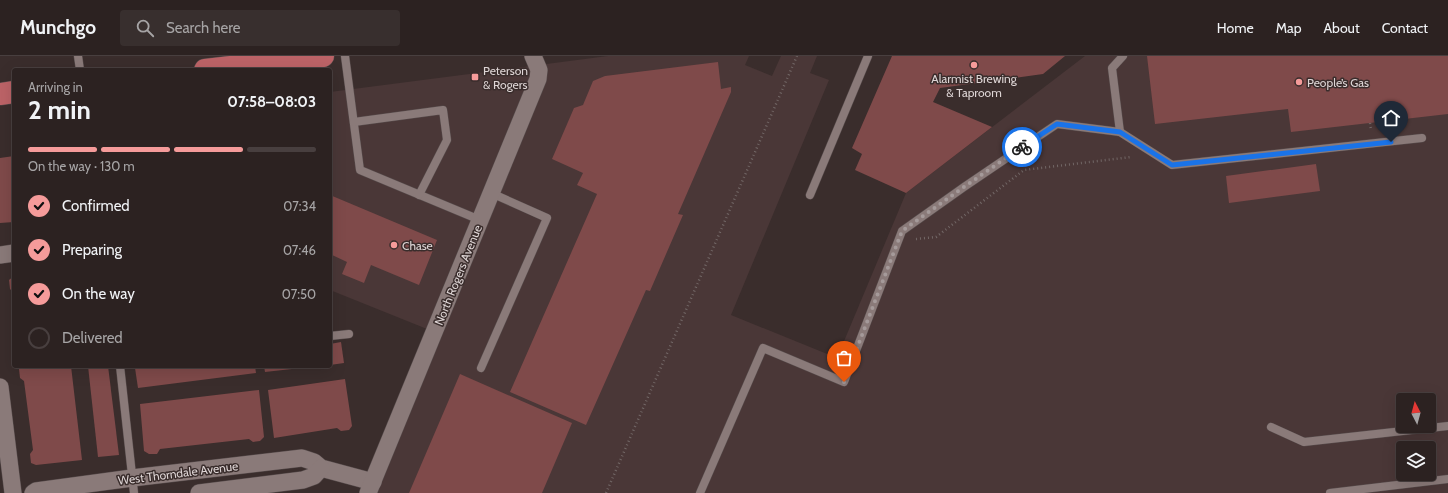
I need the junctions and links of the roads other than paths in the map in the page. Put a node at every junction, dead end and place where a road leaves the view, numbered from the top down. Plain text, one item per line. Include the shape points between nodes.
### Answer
1 (78, 56) edge
2 (323, 56) edge
3 (346, 56) edge
4 (533, 56) edge
5 (868, 56) edge
6 (1123, 56) edge
7 (80, 68) edge
8 (222, 68) edge
9 (12, 92) edge
10 (0, 94) edge
11 (354, 122) junction
12 (1120, 132) junction
13 (1422, 138) dead end
14 (491, 194) junction
15 (419, 195) junction
16 (810, 195) dead end
17 (480, 220) junction
18 (12, 254) edge
19 (0, 255) edge
20 (349, 334) dead end
21 (332, 336) edge
22 (120, 368) edge
23 (481, 368) dead end
24 (0, 387) edge
25 (1448, 426) edge
26 (1271, 427) dead end
27 (321, 468) junction
28 (1448, 479) edge
29 (133, 485) edge
30 (370, 487) edge
31 (13, 493) edge
32 (33, 493) edge
33 (200, 493) edge
34 (700, 493) edge
35 (1330, 493) edge

1 - 7 lane
2 - 8 main road
3 - 11 lane
4 - 14 street, North Rogers Avenue via 539,70 538,79
5 - 16 lane
6 - 12 lane via 1112,68
9 - 10 main road
11 - 15 lane via 360,170
11 - 15 lane via 443,110 447,140
12 - 13 lane via 1172,165
12 - 34 lane via 1057,124 902,231 844,382 763,348
14 - 17 street, North Rogers Avenue
14 - 23 lane via 547,218
15 - 17 lane
17 - 30 street, North Rogers Avenue
18 - 19 street
20 - 21 lane
22 - 29 lane
24 - 31 street
25 - 26 lane via 1304,442
27 - 29 street, West Thorndale Avenue via 314,462 302,458
27 - 30 street, West Thorndale Avenue
27 - 33 street, West Thorndale Avenue via 314,476 303,480
28 - 35 lane
29 - 32 street, West Thorndale Avenue

